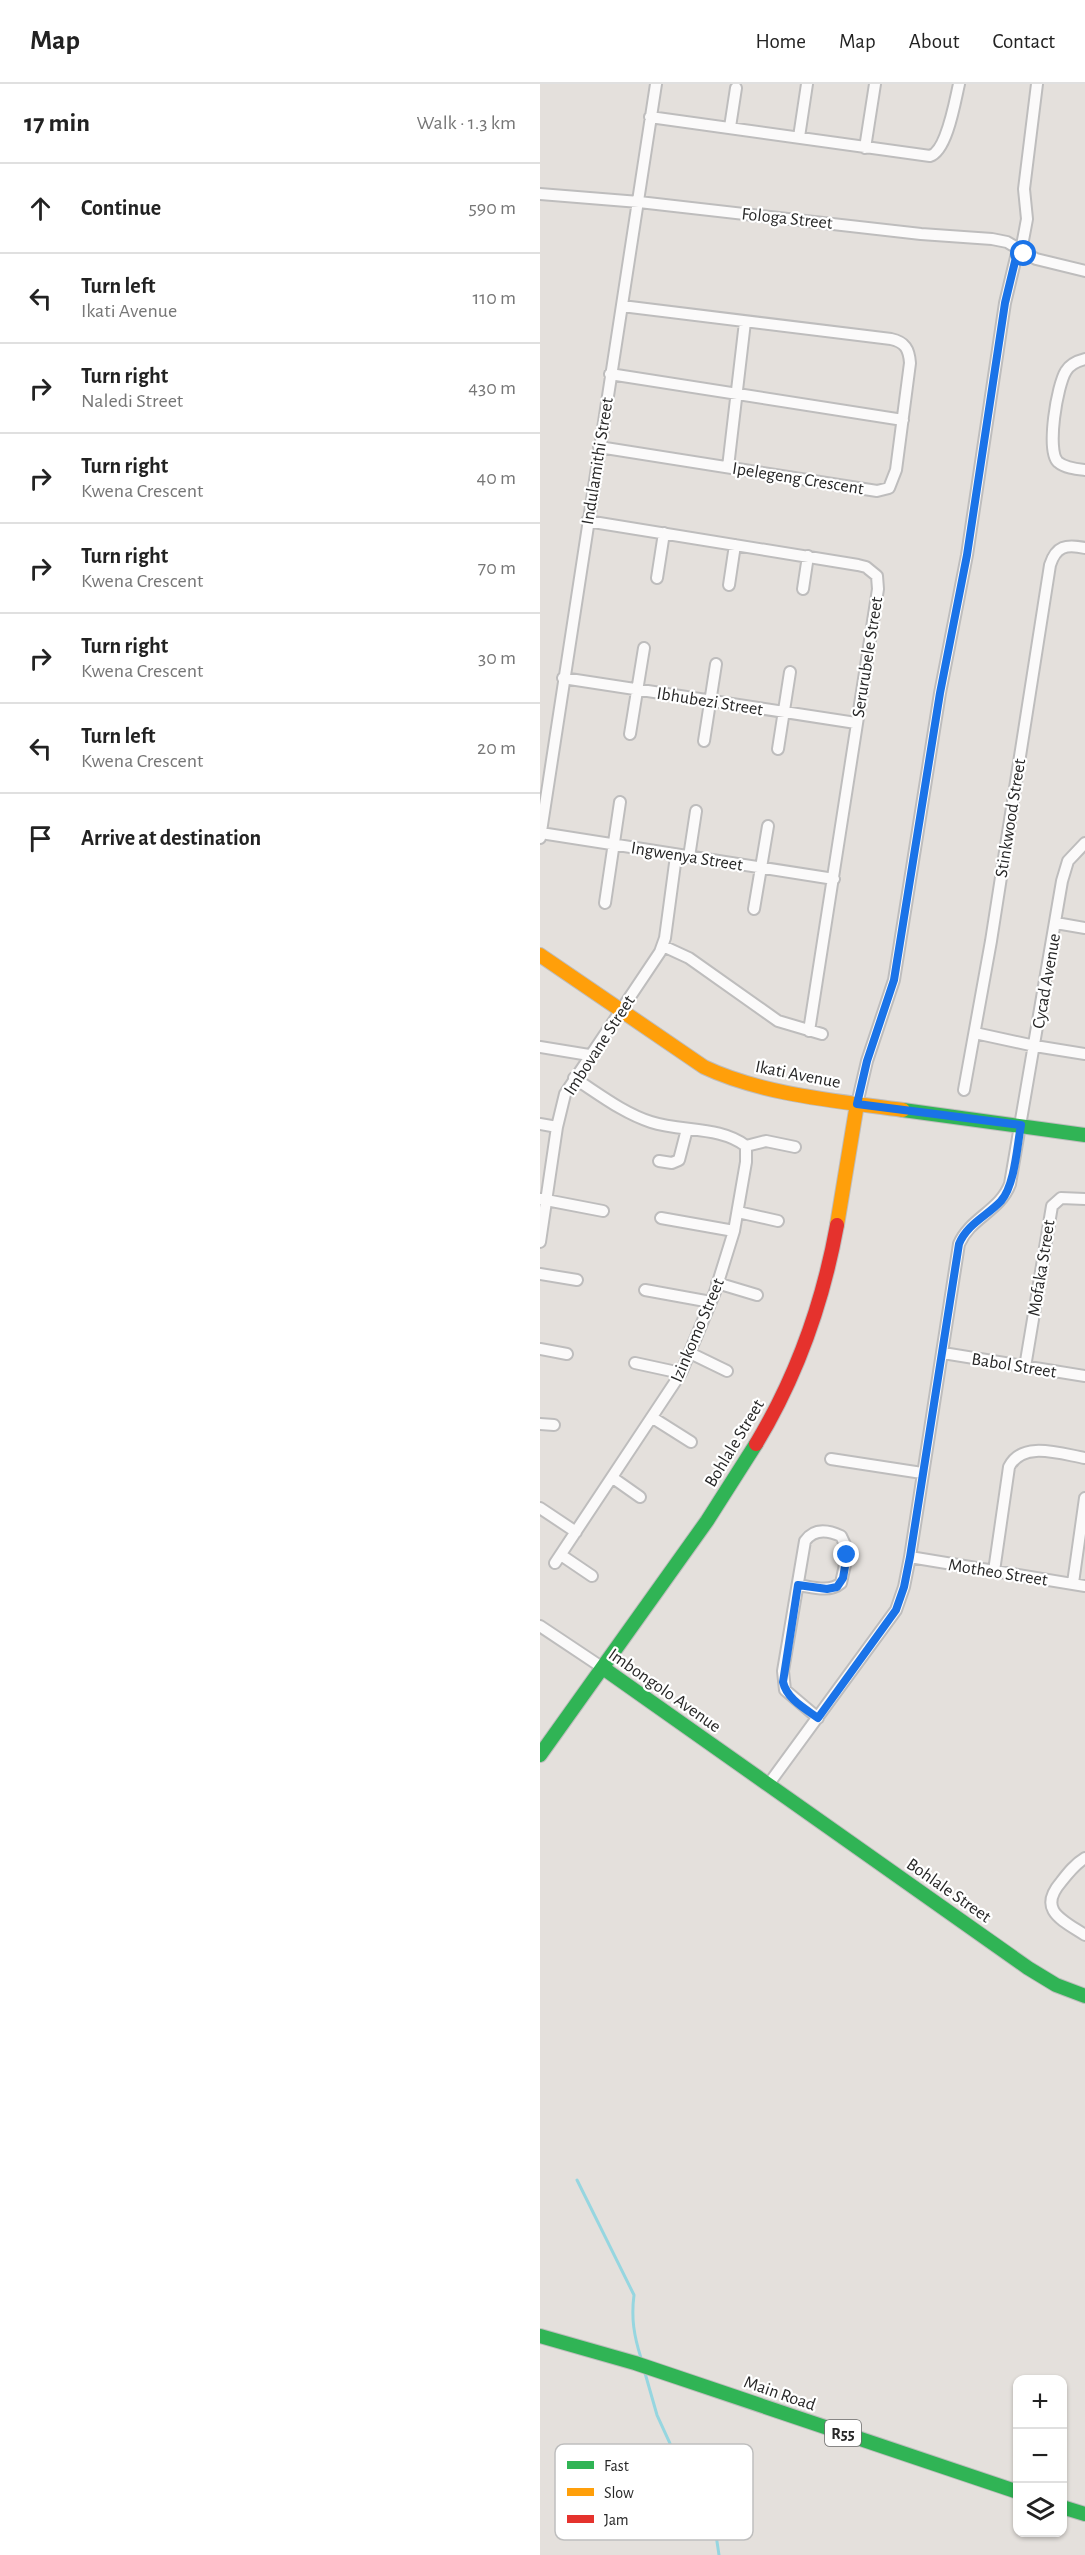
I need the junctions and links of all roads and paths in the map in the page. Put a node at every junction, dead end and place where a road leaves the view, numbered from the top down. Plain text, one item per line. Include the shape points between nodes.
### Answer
1 (656, 84) edge
2 (807, 84) edge
3 (876, 84) edge
4 (958, 84) edge
5 (1037, 84) edge
6 (736, 88) dead end
7 (650, 117) junction
8 (730, 127) junction
9 (799, 137) junction
10 (865, 148) junction
11 (540, 194) edge
12 (639, 202) junction
13 (1023, 252) junction
14 (1085, 271) edge
15 (622, 306) junction
16 (745, 322) junction
17 (1085, 359) edge
18 (610, 374) junction
19 (738, 392) junction
20 (903, 420) junction
21 (599, 447) junction
22 (728, 467) junction
23 (1085, 470) edge
24 (587, 521) junction
25 (664, 533) junction
26 (735, 545) junction
27 (1085, 548) edge
28 (808, 556) junction
29 (657, 578) dead end
30 (729, 585) dead end
31 (803, 589) dead end
32 (644, 648) dead end
33 (716, 664) dead end
34 (790, 672) dead end
35 (564, 678) junction
36 (637, 690) junction
37 (711, 701) junction
38 (784, 712) junction
39 (856, 723) junction
40 (630, 734) dead end
41 (704, 741) dead end
42 (778, 749) dead end
43 (620, 802) dead end
44 (696, 811) dead end
45 (768, 826) dead end
46 (540, 835) edge
47 (1085, 843) edge
48 (613, 845) junction
49 (676, 856) junction
50 (689, 858) junction
51 (760, 868) junction
52 (834, 879) junction
53 (605, 903) dead end
54 (754, 909) dead end
55 (1056, 923) junction
56 (1085, 928) edge
57 (663, 946) junction
58 (540, 955) edge
59 (620, 1010) junction
60 (809, 1031) junction
61 (975, 1033) junction
62 (822, 1034) dead end
63 (1035, 1046) junction
64 (540, 1047) edge
65 (1085, 1054) edge
66 (589, 1055) junction
67 (574, 1078) junction
68 (964, 1090) dead end
69 (857, 1104) junction
70 (540, 1124) edge
71 (1021, 1125) junction
72 (557, 1127) junction
73 (687, 1129) junction
74 (1085, 1135) edge
75 (746, 1146) junction
76 (795, 1147) dead end
77 (659, 1161) dead end
78 (544, 1199) edge
79 (1085, 1199) edge
80 (603, 1211) dead end
81 (738, 1212) junction
82 (662, 1218) dead end
83 (778, 1221) dead end
84 (734, 1231) junction
85 (540, 1242) edge
86 (540, 1274) edge
87 (577, 1280) dead end
88 (717, 1284) junction
89 (645, 1290) dead end
90 (757, 1295) dead end
91 (711, 1302) junction
92 (540, 1349) edge
93 (690, 1353) junction
94 (943, 1353) junction
95 (567, 1354) dead end
96 (635, 1364) dead end
97 (1025, 1367) junction
98 (727, 1371) dead end
99 (681, 1373) junction
100 (1085, 1376) edge
101 (653, 1418) junction
102 (540, 1424) edge
103 (554, 1425) dead end
104 (691, 1442) dead end
105 (1085, 1458) edge
106 (831, 1459) dead end
107 (922, 1473) junction
108 (613, 1478) junction
109 (640, 1497) dead end
110 (1085, 1498) edge
111 (540, 1508) edge
112 (576, 1532) junction
113 (910, 1557) junction
114 (994, 1571) junction
115 (592, 1576) dead end
116 (1073, 1583) junction
117 (798, 1585) junction
118 (1085, 1586) edge
119 (540, 1626) edge
120 (603, 1668) junction
121 (818, 1718) junction
122 (540, 1755) edge
123 (768, 1785) junction
124 (1085, 1858) edge
125 (1085, 1935) edge
126 (1085, 1996) edge
127 (540, 2326) edge
128 (540, 2336) edge
129 (600, 2352) junction
130 (1013, 2491) edge
131 (1067, 2509) edge
132 (1085, 2514) edge

1 - 7 street, Indulamithi Street
2 - 9 street
3 - 10 street
4 - 10 street via 937,153 926,156
5 - 13 street via 1024,189 1027,219
6 - 8 street
7 - 8 street
7 - 12 street, Indulamithi Street
8 - 9 street
9 - 10 street
11 - 12 street, Fologa Street
12 - 13 street, Fologa Street via 992,239 1007,242
12 - 15 street, Indulamithi Street
13 - 14 street, Fologa Street
13 - 69 street via 1005,303 967,555 940,693 894,980
15 - 16 street, Ipelegeng Crescent
15 - 18 street, Indulamithi Street
16 - 19 street
16 - 20 street, Ipelegeng Crescent via 902,343 910,363
17 - 23 street via 1072,363 1063,376 1051,440 1054,457 1063,466
18 - 19 street
18 - 21 street, Indulamithi Street
19 - 20 street
19 - 22 street
20 - 22 street, Ipelegeng Crescent via 894,479 885,491
21 - 22 street, Ipelegeng Crescent
21 - 24 street, Indulamithi Street
24 - 25 street, Serurubele Street
24 - 35 street, Indulamithi Street
25 - 26 street, Serurubele Street
25 - 29 street
26 - 28 street, Serurubele Street
26 - 30 street
27 - 61 street, Stinkwood Street via 1059,548 1050,565
28 - 31 street
28 - 39 street, Serurubele Street via 866,567 877,576
32 - 36 street
33 - 37 street
34 - 38 street
35 - 36 street, Ibhubezi Street
35 - 46 street, Indulamithi Street
36 - 37 street, Ibhubezi Street
36 - 40 street
37 - 38 street, Ibhubezi Street
37 - 41 street
38 - 39 street, Ibhubezi Street
38 - 42 street
39 - 52 street, Serurubele Street
43 - 48 street
44 - 50 street
45 - 51 street
46 - 48 street, Ingwenya Street
47 - 55 street, Cycad Avenue via 1074,852 1065,870
48 - 49 street, Ingwenya Street
48 - 53 street
49 - 50 street, Ingwenya Street
49 - 57 street, Imbovane Street
50 - 51 street, Ingwenya Street
51 - 52 street, Ingwenya Street
51 - 54 street
52 - 60 street, Serurubele Street
55 - 56 street
55 - 63 street, Cycad Avenue
57 - 59 street, Imbovane Street
57 - 60 street via 689,958 778,1021
58 - 59 street, Ikati Avenue
59 - 66 street, Imbovane Street
59 - 69 street, Ikati Avenue via 715,1073
60 - 62 street
61 - 63 street
61 - 68 street, Stinkwood Street
63 - 65 street
63 - 71 street, Cycad Avenue
64 - 66 street
66 - 67 street, Imbovane Street
67 - 72 street, Imbovane Street via 565,1094
67 - 73 street via 636,1116
69 - 71 street, Ikati Avenue
69 - 120 street, Bohlale Street via 831,1257 818,1305 786,1388 727,1493
70 - 72 street
71 - 74 street, Ikati Avenue
71 - 94 street, Cycad Avenue via 1006,1194 968,1229 959,1244
72 - 78 street, Imbovane Street
73 - 75 street via 729,1136
73 - 77 street via 679,1160
75 - 76 street via 766,1141
75 - 81 street, Izinkomo Street
78 - 80 street
78 - 85 street, Imbovane Street
79 - 97 street, Mofaka Street via 1060,1198 1052,1206
81 - 83 street
81 - 84 street, Izinkomo Street
82 - 84 street
84 - 88 street, Izinkomo Street
86 - 87 street
88 - 90 street
88 - 91 street, Izinkomo Street
89 - 91 street
91 - 93 street, Izinkomo Street
92 - 95 street
93 - 98 street
93 - 99 street, Izinkomo Street
94 - 97 street, Babol Street
94 - 107 street, Cycad Avenue
96 - 99 street
97 - 100 street, Babol Street
99 - 101 street, Izinkomo Street
101 - 104 street
101 - 108 street, Izinkomo Street
102 - 103 street
105 - 114 street via 1026,1451 1013,1459
106 - 107 street
107 - 113 street, Cycad Avenue
108 - 109 street
108 - 112 street, Izinkomo Street
110 - 116 street
111 - 112 street
112 - 115 street, Izinkomo Street via 558,1559
113 - 114 street, Motheo Street
113 - 121 street, Cycad Avenue via 896,1610
114 - 116 street, Motheo Street
116 - 118 street, Motheo Street
117 - 117 street via 803,1547 809,1535 818,1531 845,1539 848,1551 841,1583 833,1589
117 - 121 street via 783,1682 791,1697
119 - 120 street, Imbongolo Avenue
120 - 122 street, Bohlale Street
120 - 123 street, Imbongolo Avenue
121 - 123 street, Cycad Avenue
123 - 126 street, Bohlale Street via 1039,1975
124 - 125 street via 1054,1890 1050,1903 1060,1918
127 - 129 street, Main Road / R55
128 - 129 street, Main Road / R55
129 - 130 street, Main Road / R55
131 - 132 street

